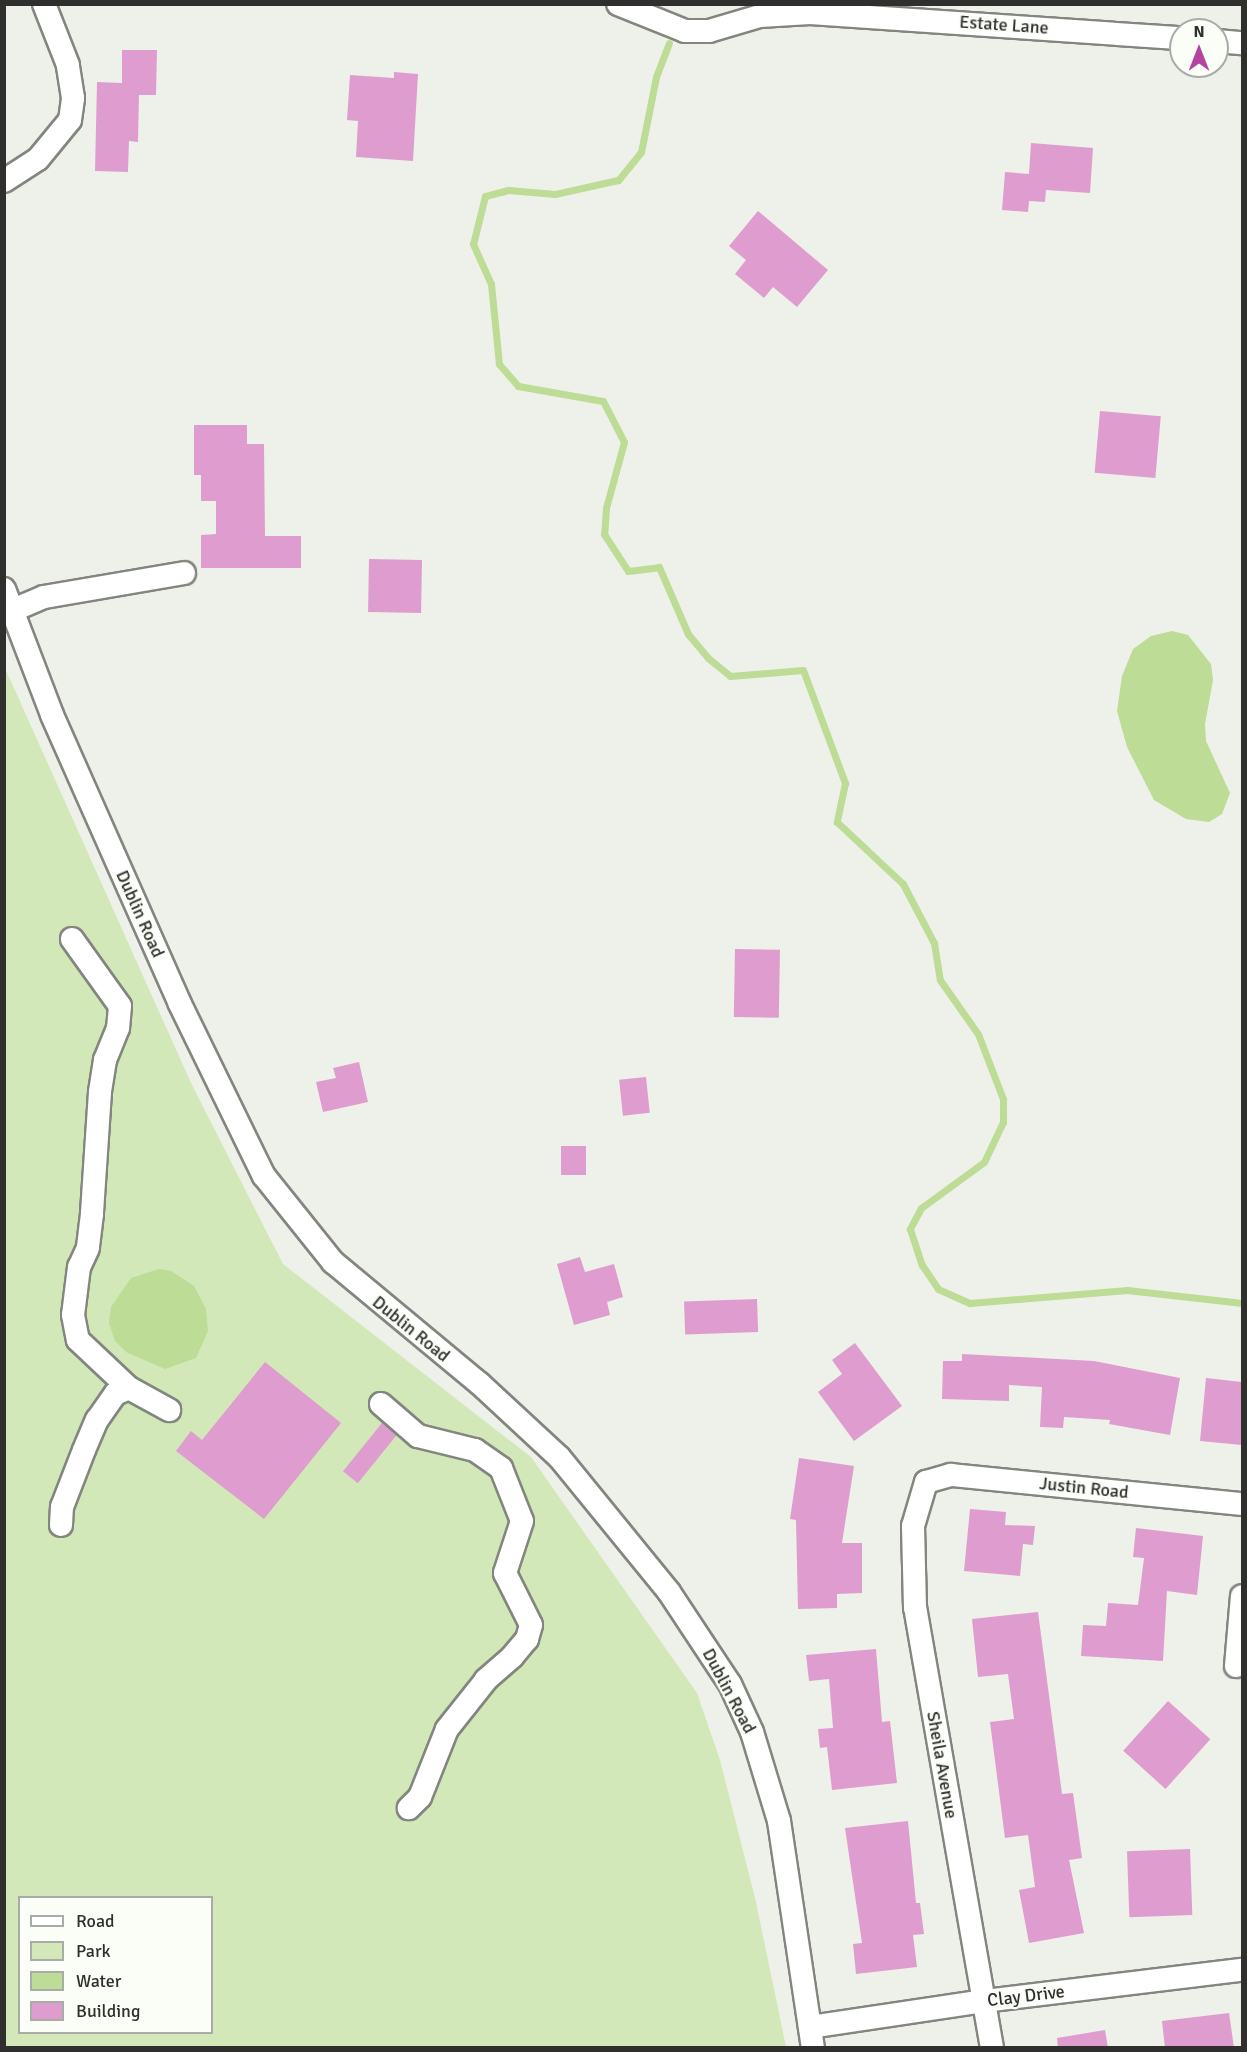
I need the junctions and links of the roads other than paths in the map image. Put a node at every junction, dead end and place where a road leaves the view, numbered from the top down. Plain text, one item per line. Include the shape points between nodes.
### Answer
1 (44, 4) edge
2 (618, 4) edge
3 (1169, 37) edge
4 (4, 181) edge
5 (184, 573) dead end
6 (4, 590) edge
7 (11, 611) junction
8 (72, 939) dead end
9 (129, 1388) junction
10 (381, 1404) dead end
11 (169, 1410) dead end
12 (926, 1482) joint
13 (1242, 1504) edge
14 (62, 1525) dead end
15 (1242, 1596) edge
16 (1236, 1666) dead end
17 (409, 1808) dead end
18 (1242, 1970) edge
19 (984, 2001) junction
20 (811, 2037) edge
21 (992, 2048) edge

1 - 4 street via 68,65 73,98 70,120 38,159
2 - 3 street, Estate Lane via 685,31 709,31 760,16 810,13
5 - 7 street via 44,597
6 - 7 street, Dublin Road
7 - 20 street, Dublin Road via 52,715 180,1005 264,1176 333,1262 487,1389 559,1457 669,1592 730,1684 752,1732 779,1821
8 - 9 street via 120,1006 118,1028 105,1060 100,1092 92,1214 88,1248 79,1267 74,1316 78,1340
9 - 11 street
9 - 14 street via 115,1394 97,1420 62,1507
10 - 17 street via 418,1436 475,1450 501,1468 522,1521 505,1573 531,1625 527,1639 486,1680 447,1729 420,1797
12 - 13 street, Justin Road via 951,1474
12 - 19 street, Sheila Avenue via 913,1526 915,1608
15 - 16 street
18 - 19 street, Clay Drive
19 - 20 street, Clay Drive
19 - 21 street, Sheila Avenue

